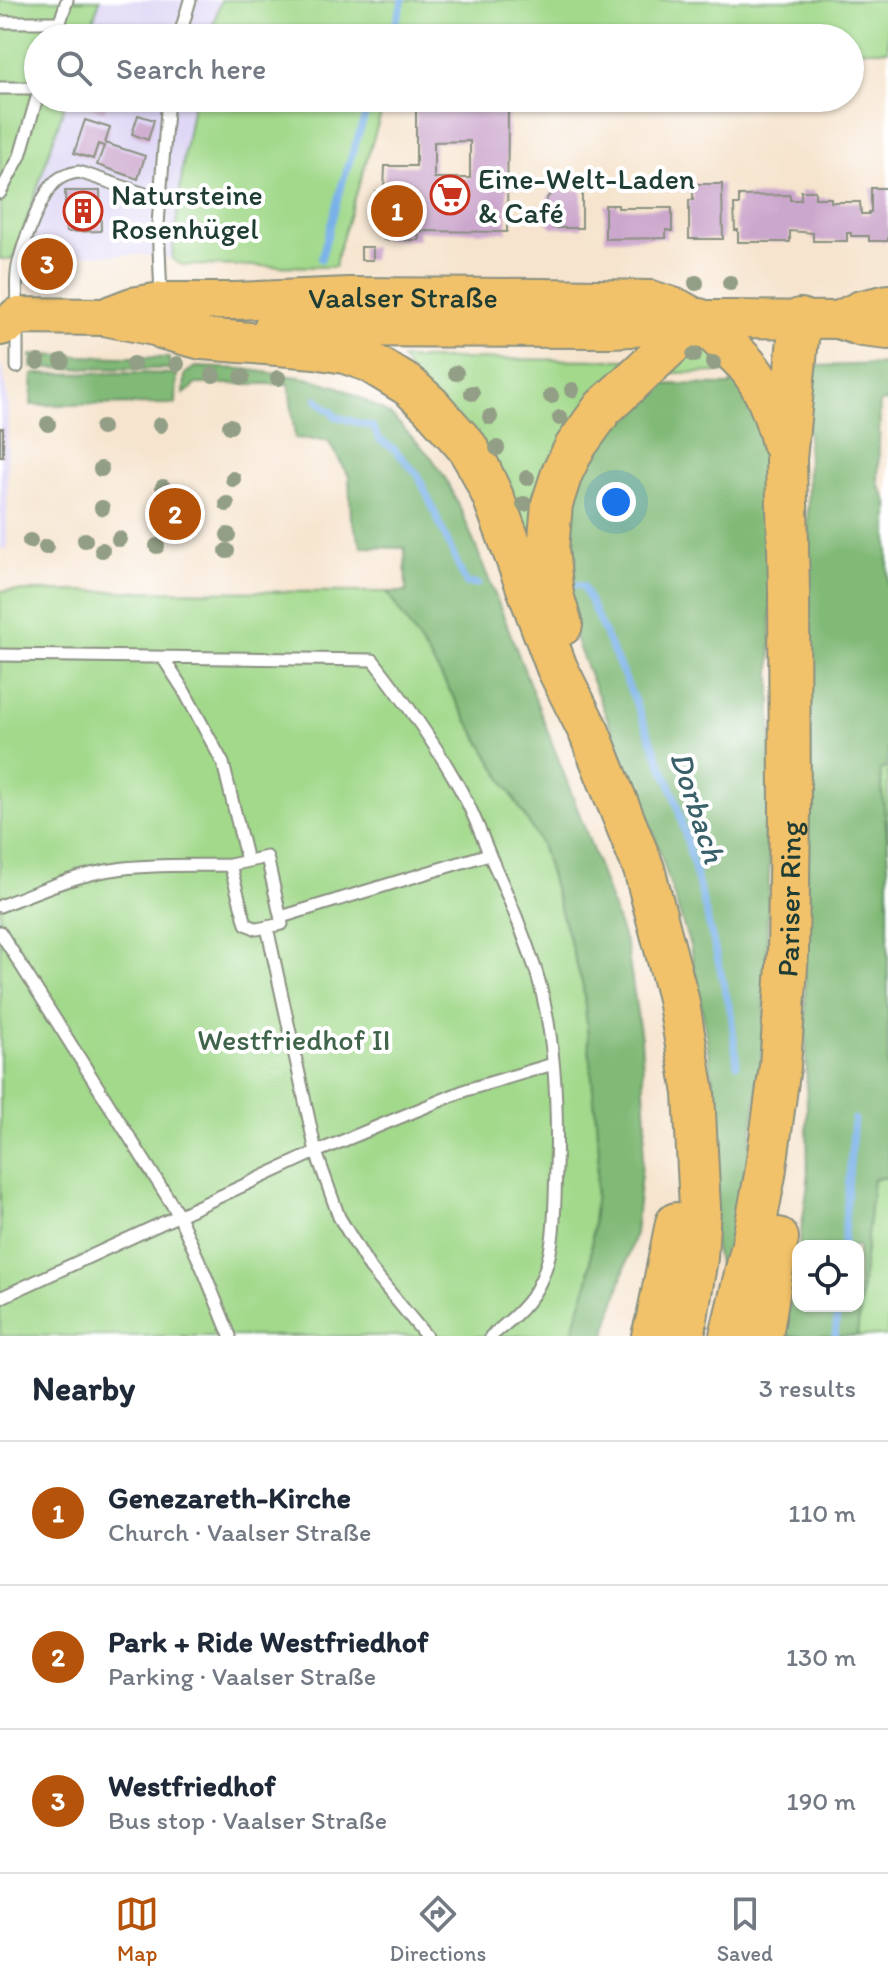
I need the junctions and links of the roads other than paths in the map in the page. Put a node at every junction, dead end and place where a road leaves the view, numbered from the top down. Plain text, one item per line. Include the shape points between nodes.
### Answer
1 (67, 0) edge
2 (190, 0) edge
3 (0, 22) edge
4 (60, 22) joint
5 (183, 24) edge
6 (0, 88) edge
7 (24, 88) edge
8 (33, 112) edge
9 (167, 112) edge
10 (0, 193) edge
11 (160, 199) junction
12 (888, 303) edge
13 (6, 314) edge
14 (162, 315) junction
15 (699, 319) junction
16 (819, 320) junction
17 (888, 331) edge
18 (17, 367) dead end
19 (786, 459) junction
20 (0, 655) edge
21 (163, 658) junction
22 (589, 732) junction
23 (489, 854) junction
24 (247, 861) junction
25 (230, 865) junction
26 (0, 906) edge
27 (281, 917) junction
28 (267, 927) junction
29 (0, 932) edge
30 (553, 1064) junction
31 (780, 1066) junction
32 (694, 1093) junction
33 (316, 1152) junction
34 (178, 1214) junction
35 (0, 1298) edge
36 (230, 1336) edge
37 (426, 1336) edge
38 (491, 1336) edge
39 (652, 1336) edge
40 (684, 1336) edge
41 (730, 1336) edge
42 (762, 1336) edge

1 - 4 lane
2 - 5 lane
3 - 4 lane
6 - 7 lane
8 - 10 lane via 20,156
9 - 11 lane
11 - 13 lane via 79,172 57,180 36,213
11 - 14 lane
12 - 16 main road, Vaalser Straße
13 - 14 main road, Vaalser Straße
13 - 18 lane
14 - 15 main road, Vaalser Straße via 249,300 348,296 629,298 651,299
14 - 22 highway via 202,339 345,353 387,371 430,405 480,469 557,668
15 - 16 main road, Vaalser Straße
15 - 19 highway via 757,379 777,422
15 - 22 highway via 603,408 575,447 552,504 548,549 553,595
16 - 17 main road, Vaalser Straße
16 - 19 highway
19 - 31 highway, Pariser Ring via 790,812
20 - 21 lane
21 - 23 lane via 373,660 450,771
21 - 24 lane via 223,763
22 - 32 highway via 644,869 678,998
23 - 27 lane
23 - 30 lane via 537,974
24 - 25 lane
24 - 27 lane via 267,857
25 - 26 lane via 119,868
25 - 28 lane via 246,924
27 - 28 lane via 282,924
28 - 33 lane
29 - 34 lane
30 - 33 lane via 466,1090
30 - 38 lane via 557,1144 550,1253 537,1288
31 - 41 highway, Pariser Ring via 765,1175
31 - 42 highway via 786,1179
32 - 39 highway via 675,1227
32 - 40 highway via 700,1208
33 - 34 lane
33 - 37 lane via 339,1217 370,1268
34 - 35 lane
34 - 36 lane

